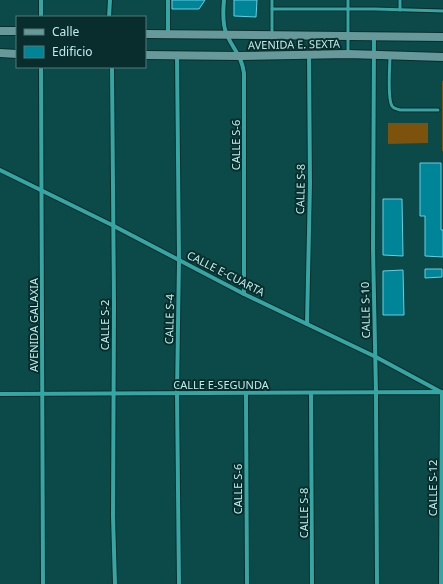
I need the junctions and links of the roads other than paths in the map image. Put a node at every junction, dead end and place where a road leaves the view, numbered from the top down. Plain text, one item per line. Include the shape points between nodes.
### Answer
1 (41, 0) edge
2 (110, 0) edge
3 (168, 0) edge
4 (224, 0) edge
5 (272, 0) edge
6 (348, 0) edge
7 (400, 0) edge
8 (272, 9) junction
9 (348, 9) junction
10 (400, 10) junction
11 (443, 11) edge
12 (41, 16) edge
13 (109, 16) edge
14 (0, 31) edge
15 (16, 31) edge
16 (146, 34) edge
17 (168, 34) junction
18 (226, 34) junction
19 (272, 35) junction
20 (348, 36) junction
21 (374, 36) junction
22 (443, 37) edge
23 (0, 53) edge
24 (16, 54) edge
25 (348, 54) junction
26 (146, 55) edge
27 (177, 55) junction
28 (309, 55) junction
29 (373, 55) junction
30 (390, 55) junction
31 (240, 56) junction
32 (443, 56) edge
33 (41, 68) edge
34 (112, 68) edge
35 (438, 110) dead end
36 (0, 170) edge
37 (41, 191) junction
38 (112, 225) junction
39 (179, 260) junction
40 (244, 294) junction
41 (307, 324) junction
42 (376, 357) junction
43 (376, 392) junction
44 (113, 393) junction
45 (177, 393) junction
46 (246, 393) junction
47 (311, 393) junction
48 (442, 393) edge
49 (0, 394) edge
50 (42, 394) junction
51 (43, 584) edge
52 (115, 584) edge
53 (179, 584) edge
54 (247, 584) edge
55 (312, 584) edge
56 (377, 584) edge
57 (441, 584) edge

1 - 12 street
2 - 13 street
3 - 17 street
4 - 18 street, CALLE S-6
5 - 8 lane
6 - 9 lane
7 - 10 lane
8 - 9 lane
8 - 19 lane
9 - 10 lane
9 - 20 lane
10 - 11 lane
14 - 15 street
16 - 17 street, AVENIDA E. SEXTA
17 - 18 street, AVENIDA E. SEXTA
18 - 19 street, AVENIDA E. SEXTA
18 - 31 street, CALLE S-6
19 - 20 street, AVENIDA E. SEXTA
20 - 21 street, AVENIDA E. SEXTA
20 - 25 lane
21 - 22 street, AVENIDA E. SEXTA
21 - 29 street, CALLE S-10
23 - 24 street
25 - 28 street, AVENIDA E. SEXTA
25 - 29 street, AVENIDA E. SEXTA
26 - 27 street, AVENIDA E. SEXTA
27 - 31 street, AVENIDA E. SEXTA
27 - 39 street, CALLE S-4
28 - 31 street, AVENIDA E. SEXTA
28 - 41 street, CALLE S-8
29 - 30 street, AVENIDA E. SEXTA
29 - 42 street, CALLE S-10
30 - 32 street, AVENIDA E. SEXTA
30 - 35 lane via 390,93 395,109
31 - 40 street, CALLE S-6 via 244,73
33 - 37 street, AVENIDA GALAXIA
34 - 38 street, CALLE S-2
36 - 37 street, CALLE E-CUARTA
37 - 38 street, CALLE E-CUARTA
37 - 50 street, AVENIDA GALAXIA
38 - 39 street, CALLE E-CUARTA
38 - 44 street, CALLE S-2
39 - 40 street, CALLE E-CUARTA
39 - 45 street, CALLE S-4
40 - 41 street, CALLE E-CUARTA
41 - 42 street, CALLE E-CUARTA
42 - 43 street, CALLE S-10
42 - 48 street, CALLE E-CUARTA
43 - 47 street, CALLE E-SEGUNDA
43 - 48 street, CALLE E-SEGUNDA
43 - 56 street, CALLE S-10
44 - 45 street, CALLE E-SEGUNDA
44 - 50 street, CALLE E-SEGUNDA
44 - 52 street, CALLE S-2
45 - 46 street, CALLE E-SEGUNDA
45 - 53 street, CALLE S-4
46 - 47 street, CALLE E-SEGUNDA
46 - 54 street, CALLE S-6
47 - 55 street, CALLE S-8
48 - 57 street, CALLE S-12
49 - 50 street, CALLE E-SEGUNDA
50 - 51 street, AVENIDA GALAXIA

